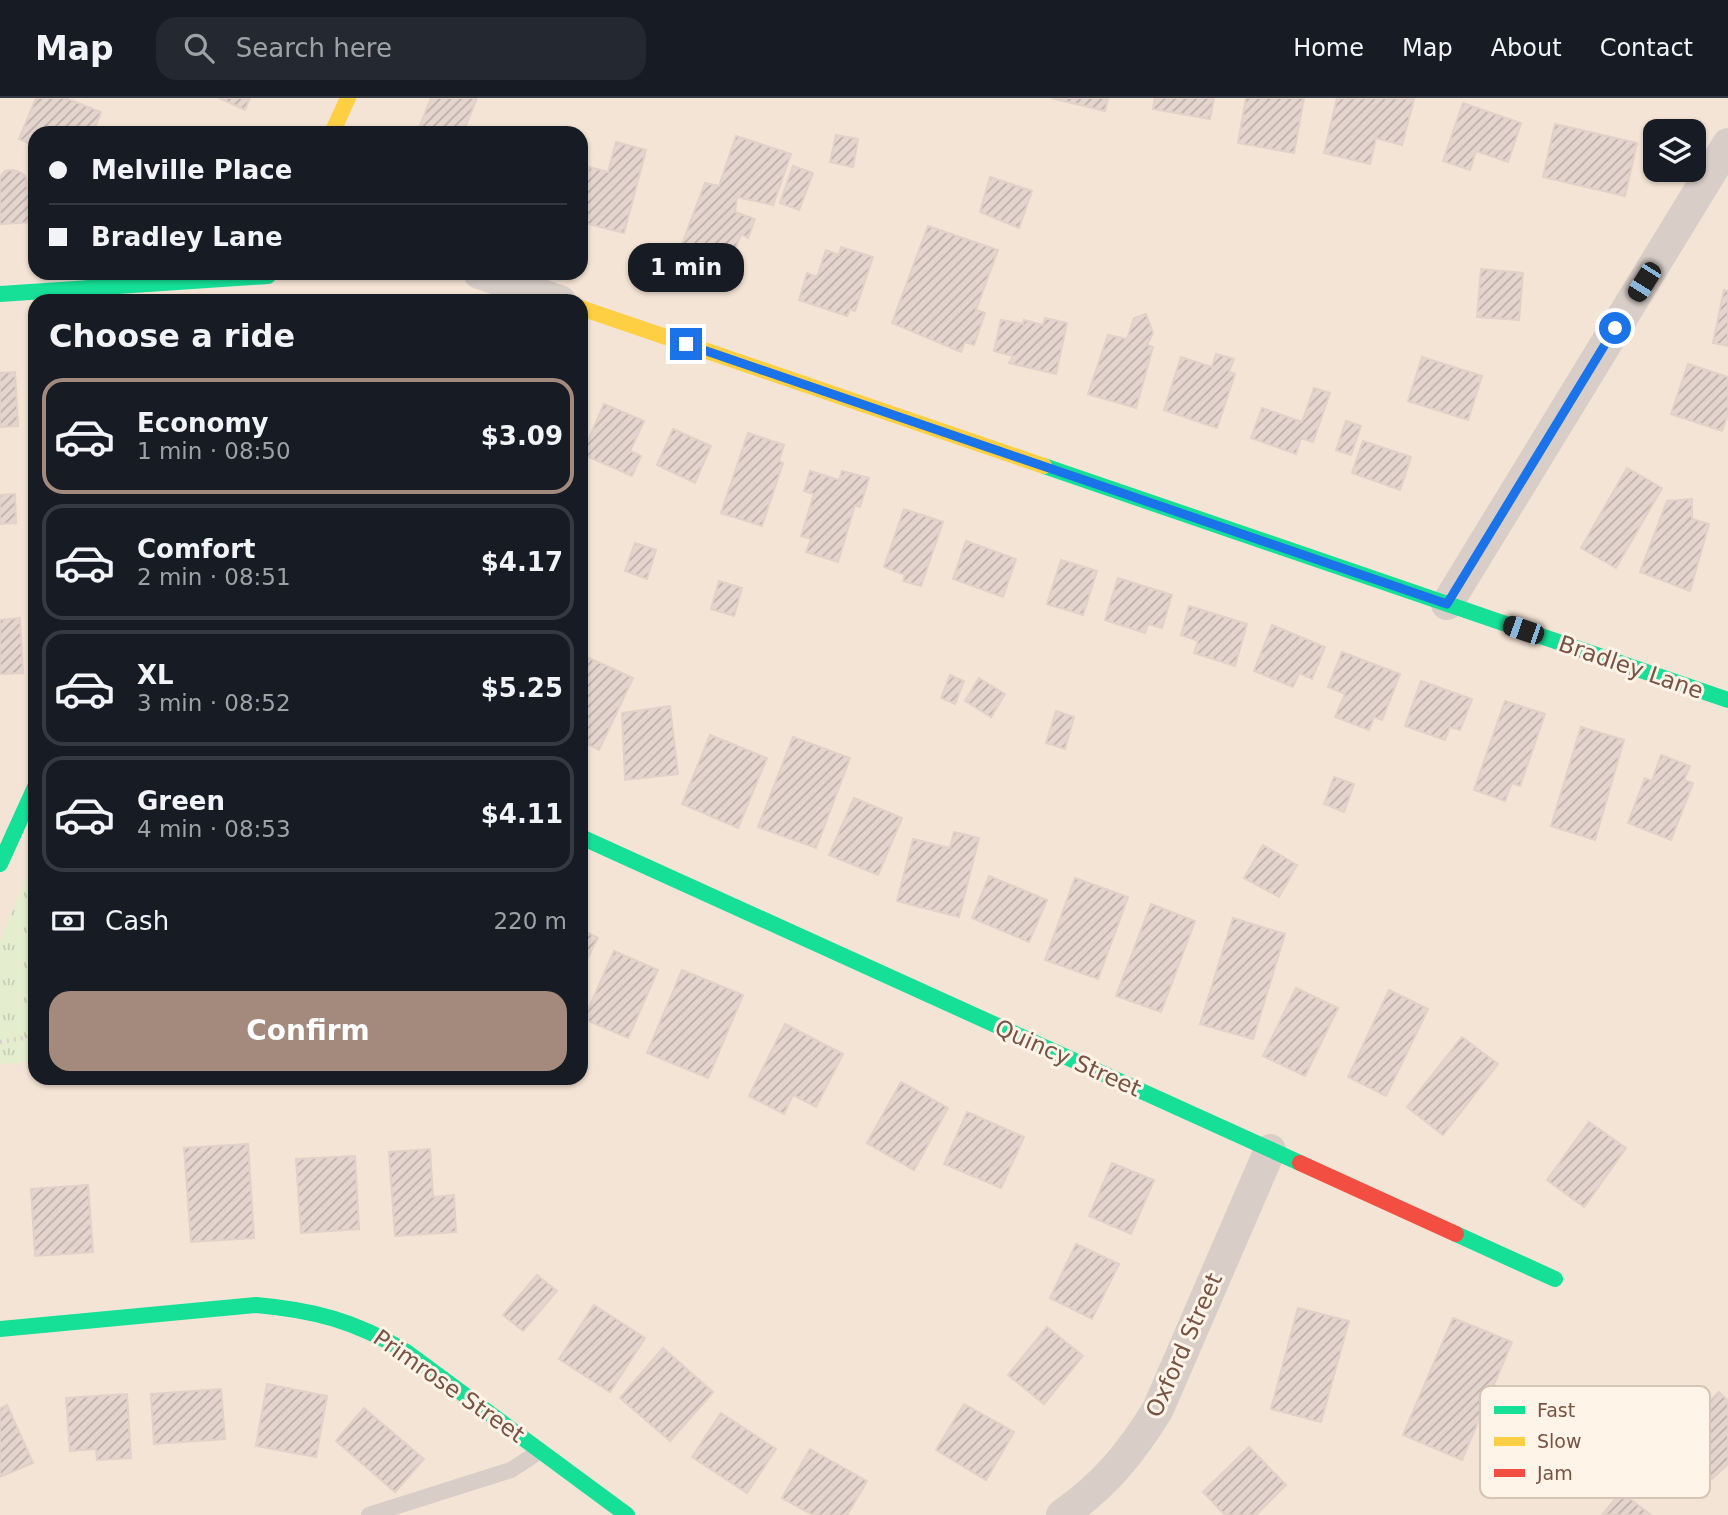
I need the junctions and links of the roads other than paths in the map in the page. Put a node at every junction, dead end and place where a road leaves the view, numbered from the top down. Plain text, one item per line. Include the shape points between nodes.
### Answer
1 (348, 98) edge
2 (335, 126) edge
3 (1728, 144) edge
4 (248, 280) edge
5 (499, 280) edge
6 (0, 294) edge
7 (540, 294) edge
8 (588, 310) edge
9 (1447, 604) junction
10 (1728, 700) edge
11 (19, 805) edge
12 (588, 840) edge
13 (0, 864) edge
14 (1270, 1150) junction
15 (1555, 1279) dead end
16 (0, 1329) edge
17 (540, 1450) junction
18 (369, 1515) edge
19 (627, 1515) edge
20 (1062, 1515) edge

1 - 2 street
3 - 9 street
4 - 6 street
5 - 7 street
8 - 9 street, Bradley Lane
9 - 10 street, Bradley Lane
11 - 13 street
12 - 14 street, Quincy Street
14 - 15 street, Quincy Street
14 - 20 street, Oxford Street via 1158,1409 1106,1480
16 - 17 street, Primrose Street via 256,1305 315,1311 374,1332 405,1351
17 - 18 lane via 511,1470
17 - 19 street, Primrose Street

